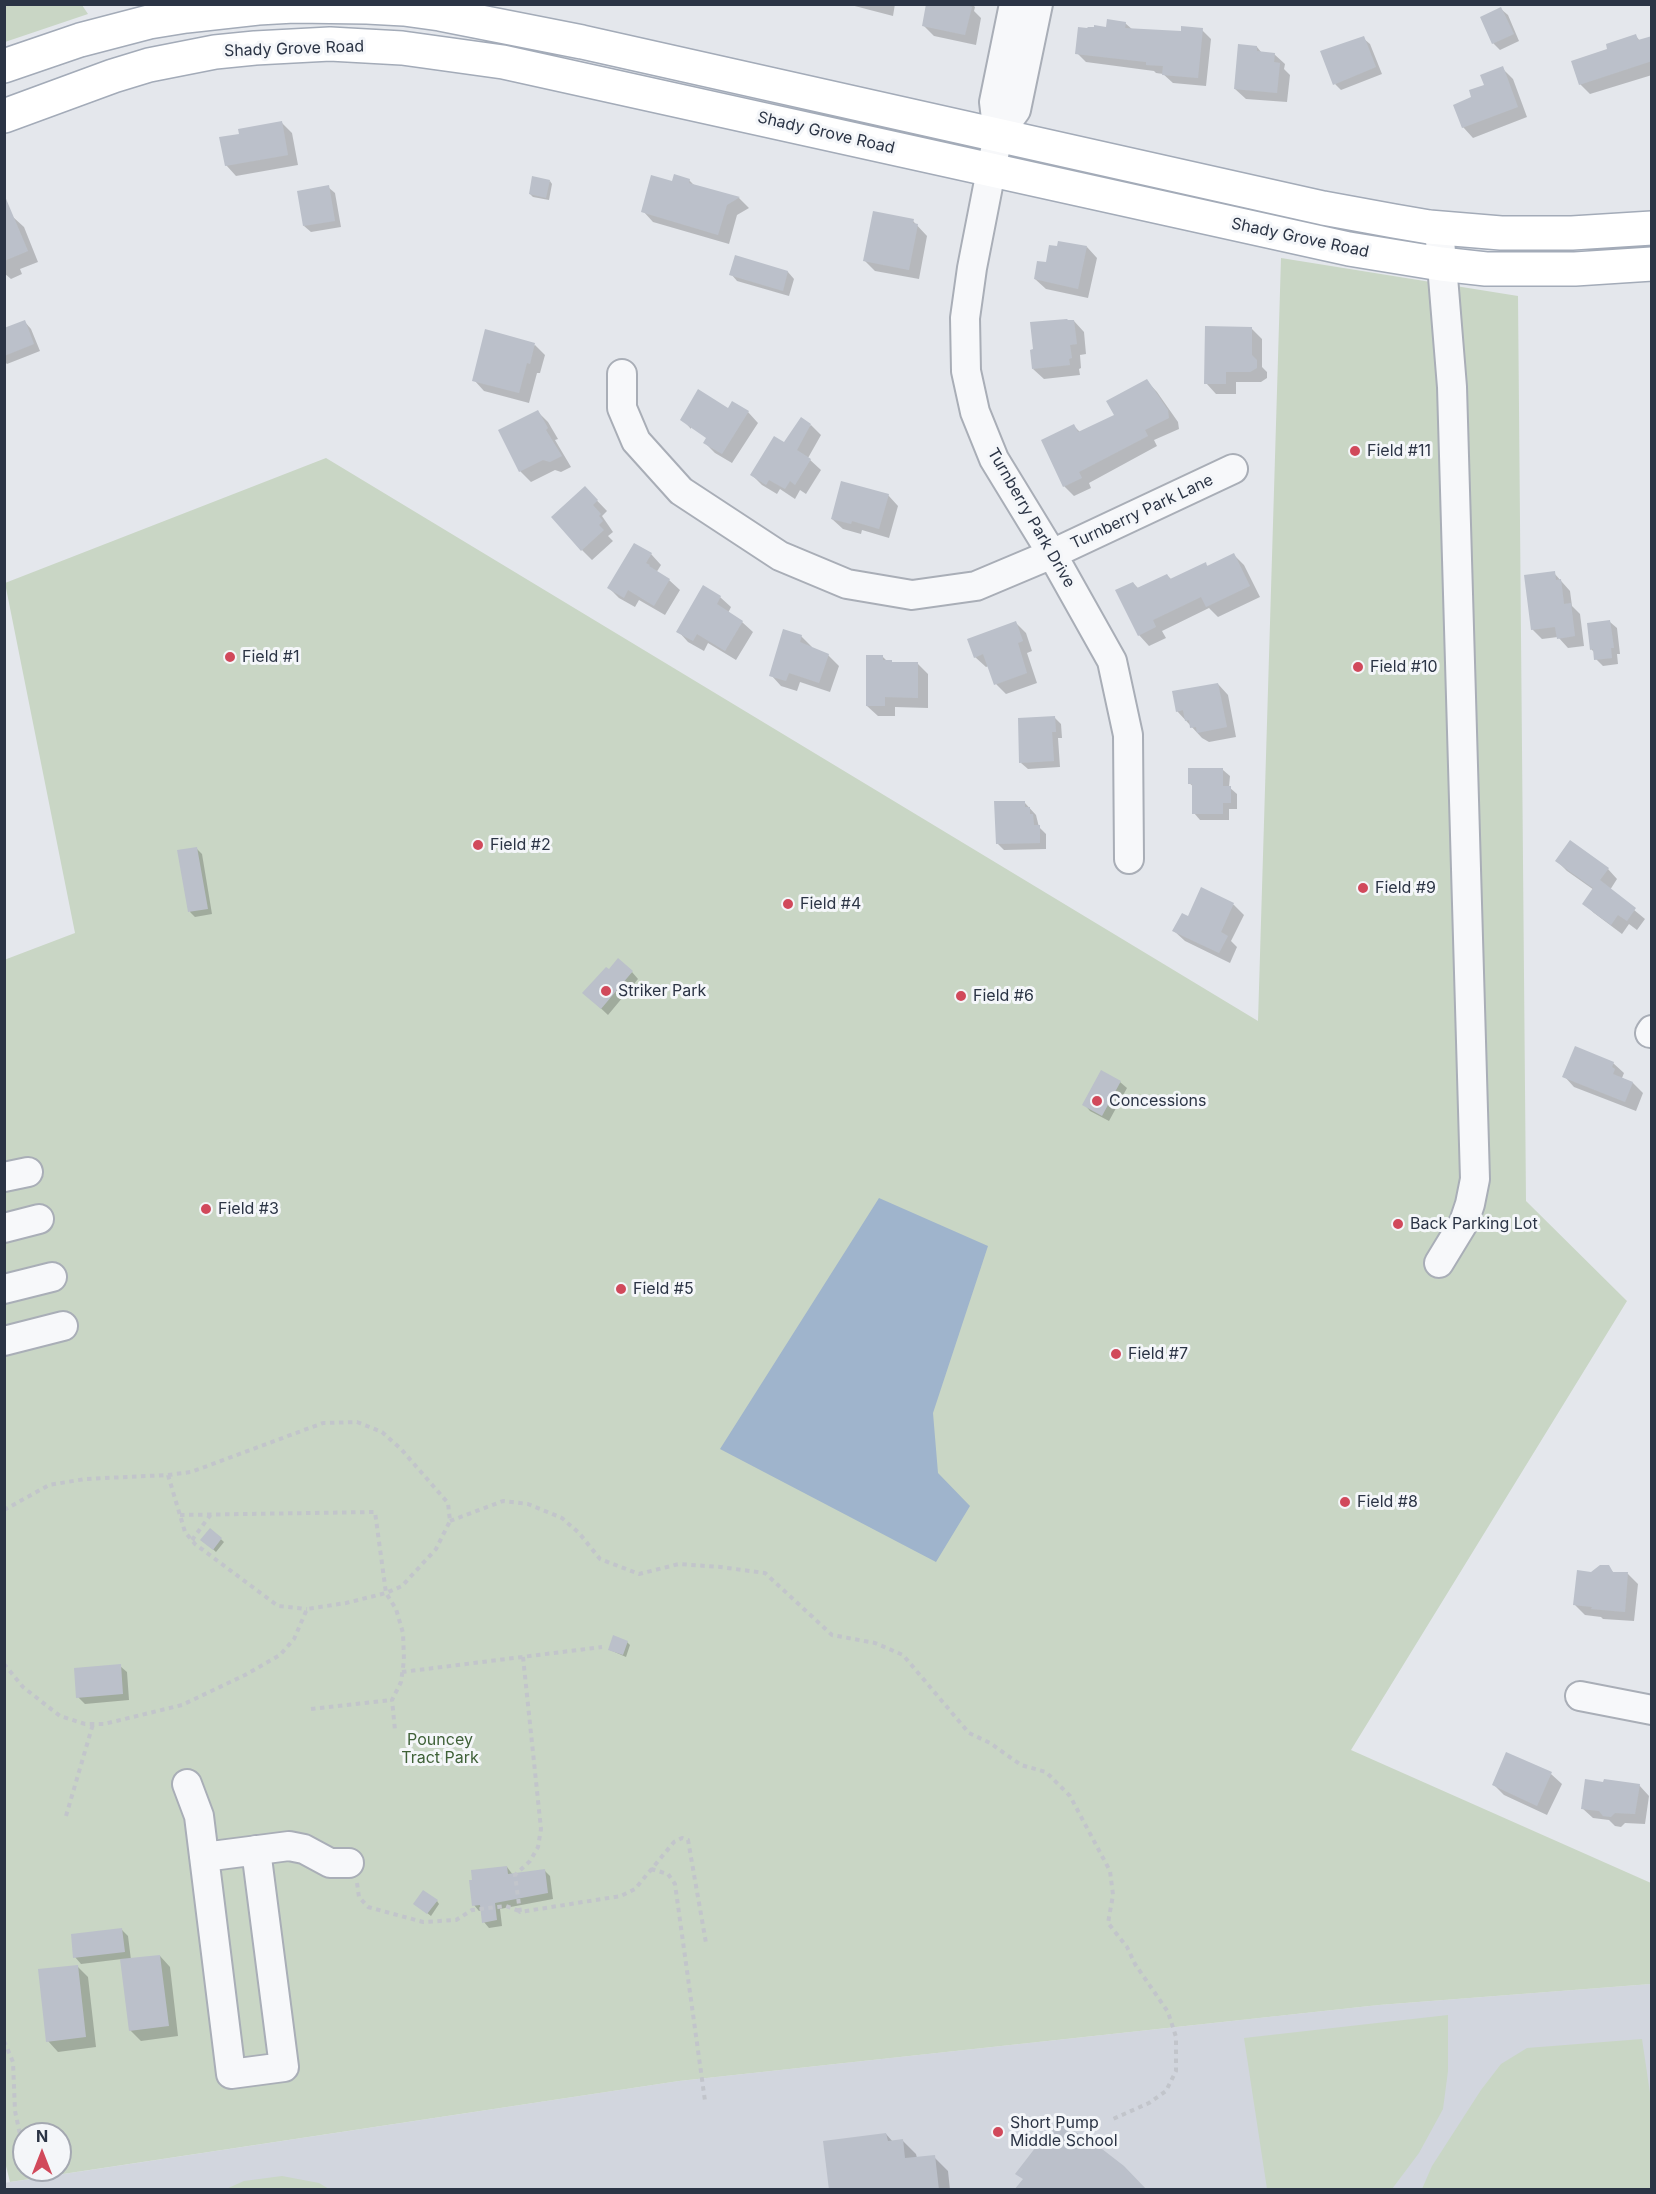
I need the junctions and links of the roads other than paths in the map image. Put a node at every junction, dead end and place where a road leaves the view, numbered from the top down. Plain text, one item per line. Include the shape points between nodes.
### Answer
1 (1014, 4) edge
2 (1038, 4) edge
3 (404, 9) junction
4 (402, 48) junction
5 (4, 66) edge
6 (4, 116) edge
7 (998, 135) junction
8 (991, 170) junction
9 (1438, 228) junction
10 (1652, 228) edge
11 (1441, 264) junction
12 (1652, 264) edge
13 (622, 374) dead end
14 (1233, 469) dead end
15 (1052, 554) junction
16 (1129, 859) dead end
17 (39, 1219) dead end
18 (4, 1228) edge
19 (1439, 1263) dead end
20 (52, 1277) dead end
21 (4, 1289) edge
22 (63, 1326) dead end
23 (4, 1341) edge
24 (1580, 1696) dead end
25 (1652, 1710) edge
26 (187, 1784) dead end
27 (256, 1850) junction
28 (204, 1857) junction
29 (352, 1868) road end

1 - 7 street, Turnberry Park Drive via 994,102
2 - 7 street, Turnberry Park Drive via 1017,110
3 - 4 street
3 - 5 main road via 294,6 186,16 80,40
3 - 7 main road via 547,35
4 - 6 main road, Shady Grove Road via 330,44 215,52 122,73
4 - 8 main road, Shady Grove Road via 503,63
7 - 8 street, Turnberry Park Drive
7 - 9 main road via 1323,208
8 - 11 main road, Shady Grove Road via 1349,249
8 - 15 street, Turnberry Park Drive via 972,268 966,318 966,370 975,412 994,459
9 - 10 main road via 1549,233
9 - 11 street
11 - 12 main road, Shady Grove Road via 1531,270
11 - 19 street via 1452,399 1475,1179 1464,1222
13 - 15 street, Turnberry Park Lane via 622,408 636,441 681,491 780,556 847,584 912,595 976,586
14 - 15 street, Turnberry Park Lane
15 - 16 street, Turnberry Park Drive via 1112,661 1128,735
17 - 18 street
20 - 21 street
22 - 23 street
24 - 25 street
26 - 28 street via 197,1807
27 - 28 street
27 - 28 street via 284,2067 231,2074
27 - 29 street via 297,1847 330,1863

